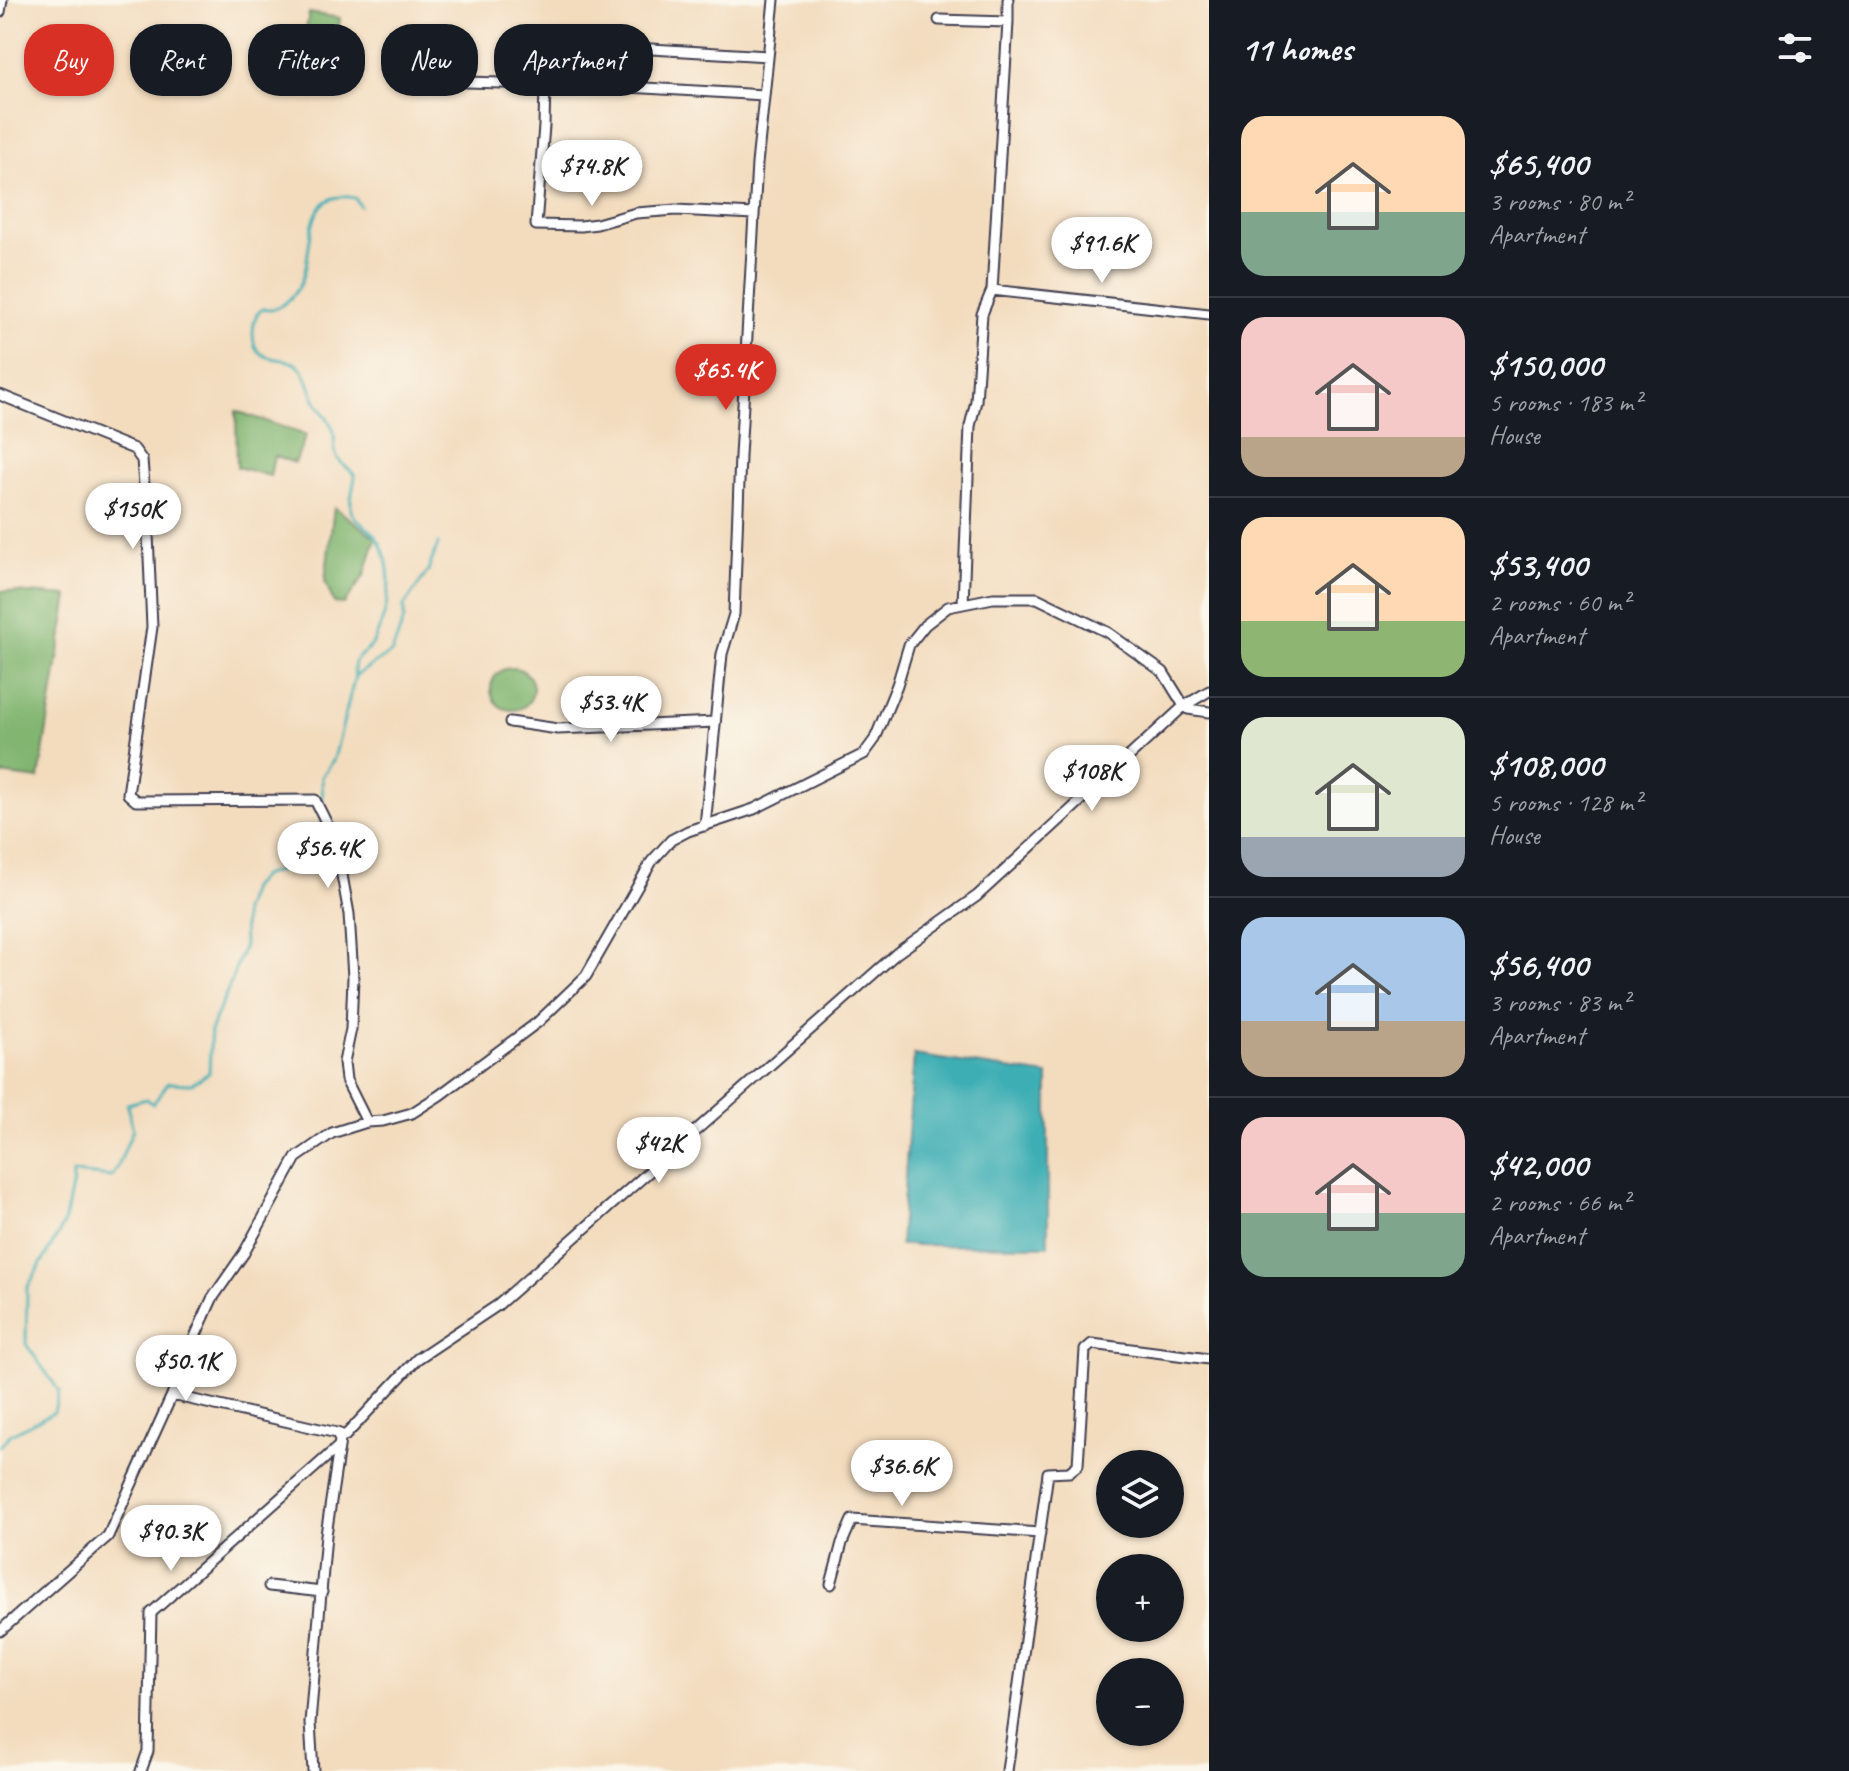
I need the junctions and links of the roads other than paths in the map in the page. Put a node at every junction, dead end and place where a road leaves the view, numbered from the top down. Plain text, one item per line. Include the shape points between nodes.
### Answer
1 (2, 0) edge
2 (774, 0) edge
3 (1008, 0) edge
4 (0, 12) edge
5 (939, 20) dead end
6 (1008, 22) junction
7 (653, 49) edge
8 (768, 56) junction
9 (653, 88) edge
10 (764, 95) junction
11 (545, 96) edge
12 (754, 214) junction
13 (992, 290) junction
14 (1209, 314) edge
15 (0, 395) edge
16 (963, 604) junction
17 (1209, 691) edge
18 (1184, 706) junction
19 (1209, 712) edge
20 (510, 722) dead end
21 (715, 722) junction
22 (705, 826) junction
23 (367, 1122) junction
24 (1209, 1359) edge
25 (172, 1395) junction
26 (337, 1433) junction
27 (339, 1446) junction
28 (1040, 1533) junction
29 (831, 1584) dead end
30 (269, 1586) dead end
31 (322, 1592) junction
32 (0, 1631) edge
33 (141, 1771) edge
34 (313, 1771) edge
35 (1007, 1771) edge

1 - 4 street
2 - 8 street
3 - 6 street
5 - 6 street
6 - 13 street
7 - 8 street
8 - 10 street
9 - 10 street
10 - 12 street
11 - 12 street via 536,225 581,226 676,210
12 - 21 street via 734,614 722,654
13 - 14 street
13 - 16 street via 982,314 970,426
15 - 23 street via 134,449 142,460 152,627 128,794 136,801 315,800 336,842 349,914 353,977 344,1062 346,1080
16 - 18 street via 1037,598 1107,632 1163,672
16 - 22 street via 948,607 909,645 875,739 864,754 754,809
17 - 18 street
18 - 19 street
18 - 26 street via 977,896 897,953 498,1305 417,1359 345,1436
20 - 21 street via 558,729
21 - 22 street
22 - 23 street via 671,840 652,861 586,976 538,1022 412,1113
23 - 25 street via 332,1133 296,1158 212,1299
24 - 28 street via 1092,1344 1085,1350 1078,1465 1069,1472 1048,1473
25 - 26 street
25 - 32 street via 108,1536
26 - 27 street
27 - 31 street
27 - 33 street via 151,1613 148,1751
28 - 29 street via 852,1520
28 - 35 street
30 - 31 street
31 - 34 street via 310,1723

